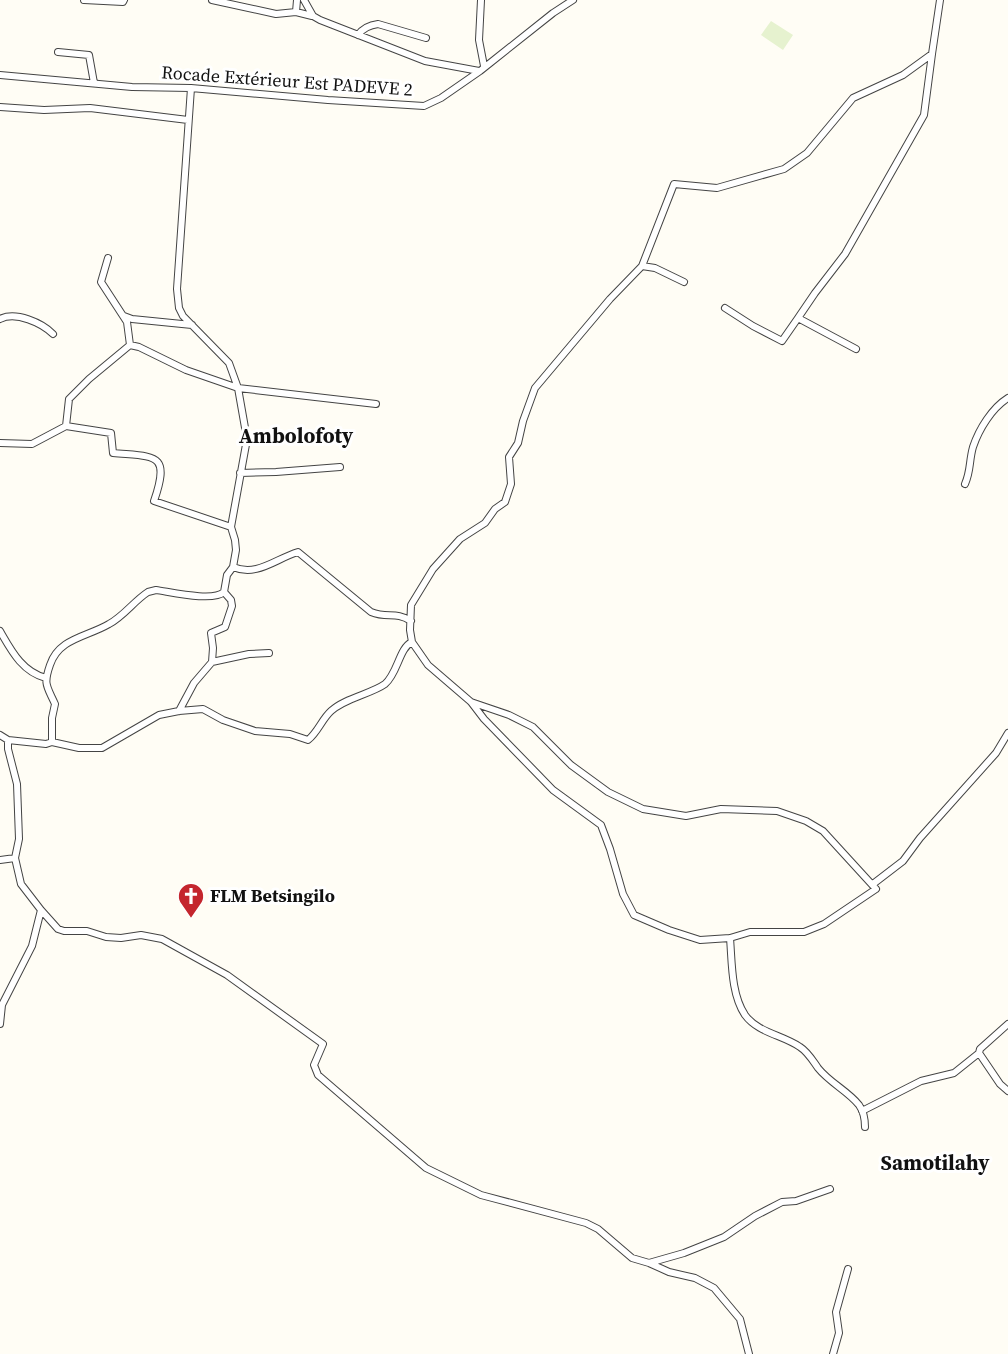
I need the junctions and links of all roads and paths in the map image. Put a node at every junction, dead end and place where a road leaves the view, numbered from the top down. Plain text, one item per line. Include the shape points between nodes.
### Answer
1 (84, 0) edge
2 (124, 0) edge
3 (212, 0) edge
4 (297, 0) edge
5 (304, 0) edge
6 (481, 0) edge
7 (573, 0) edge
8 (940, 0) edge
9 (296, 12) junction
10 (313, 16) junction
11 (358, 35) junction
12 (426, 38) dead end
13 (57, 52) dead end
14 (932, 54) junction
15 (482, 68) junction
16 (0, 75) edge
17 (94, 83) junction
18 (191, 88) junction
19 (0, 107) edge
20 (188, 120) junction
21 (108, 258) dead end
22 (642, 266) junction
23 (684, 282) dead end
24 (725, 308) dead end
25 (123, 316) junction
26 (798, 318) junction
27 (0, 319) edge
28 (193, 325) junction
29 (53, 334) dead end
30 (130, 345) junction
31 (856, 349) dead end
32 (238, 388) junction
33 (1008, 398) edge
34 (376, 404) dead end
35 (66, 426) junction
36 (0, 443) edge
37 (340, 467) dead end
38 (240, 472) junction
39 (965, 484) dead end
40 (231, 527) junction
41 (232, 567) junction
42 (224, 592) junction
43 (411, 621) junction
44 (0, 631) edge
45 (412, 642) junction
46 (269, 652) dead end
47 (212, 662) junction
48 (46, 678) junction
49 (471, 702) junction
50 (179, 711) junction
51 (1008, 733) edge
52 (0, 735) edge
53 (8, 741) junction
54 (52, 742) junction
55 (8, 749) junction
56 (0, 750) edge
57 (15, 858) junction
58 (0, 860) edge
59 (873, 884) junction
60 (41, 910) junction
61 (730, 938) junction
62 (0, 1024) edge
63 (1008, 1024) edge
64 (979, 1053) junction
65 (1008, 1091) edge
66 (862, 1111) junction
67 (865, 1127) dead end
68 (830, 1190) dead end
69 (650, 1263) junction
70 (848, 1269) dead end
71 (749, 1354) edge
72 (833, 1354) edge

1 - 2 street
3 - 9 street via 276,14
4 - 9 street
5 - 10 street
6 - 15 street via 478,40
7 - 15 street, Rocade Extérieur Est PADEVE 2
8 - 14 street
9 - 10 street
10 - 11 street
11 - 12 street via 378,24
11 - 15 street via 424,61
13 - 17 street via 89,55
14 - 22 street via 903,75 853,98 807,153 784,170 717,188 674,184
14 - 26 street via 924,115 845,254
15 - 18 street, Rocade Extérieur Est PADEVE 2 via 424,106
16 - 17 street, Rocade Extérieur Est PADEVE 2
17 - 18 street, Rocade Extérieur Est PADEVE 2
18 - 20 street
19 - 20 street via 90,108
20 - 28 street via 177,288 179,308
21 - 25 street via 101,282
22 - 23 street
22 - 43 street via 609,299 535,388 518,443 509,458 511,484 505,502 485,523 460,539 433,569 411,605
24 - 26 street via 782,341
25 - 28 street
25 - 30 street via 128,322
26 - 31 street
27 - 29 street via 19,316
28 - 32 street via 229,363
30 - 32 street
30 - 35 street via 69,399
32 - 34 street
32 - 38 street via 247,439
33 - 39 street via 982,428 973,447
35 - 36 street via 32,444
35 - 40 street via 111,433 113,453 152,457 160,467 161,482 154,501
37 - 38 street
38 - 40 street
40 - 41 street via 236,550
41 - 42 street
41 - 43 street via 253,571 298,552 371,612 382,617 401,615
42 - 47 street via 232,606 225,627 211,633
42 - 48 street via 220,596 206,596 148,592 111,623 59,649
43 - 45 street
44 - 48 street via 18,660
45 - 49 street via 438,675
45 - 50 street via 404,648 398,665 384,684 330,711 309,740 255,731 204,709
46 - 47 street
47 - 50 street via 194,683
48 - 54 street via 48,694 55,704
49 - 59 street via 533,727 571,765 608,792 643,809 686,816 721,809 777,811 806,821 823,831
49 - 61 street via 553,790 601,825 623,894 634,915 700,940
50 - 54 street via 159,715 102,748
51 - 59 street via 996,753 903,861
52 - 53 street
53 - 54 street
53 - 55 street
55 - 56 street
55 - 57 street via 17,784 19,839
57 - 58 street
57 - 60 street via 21,884
59 - 61 street via 876,889 825,924 804,932 750,932
60 - 62 street via 32,946 2,1005
60 - 69 street via 64,931 87,931 121,939 141,934 162,939 226,975 323,1044 314,1065 318,1075 426,1168 482,1195 586,1223 632,1258
61 - 66 street via 737,993 746,1016 758,1028 800,1047
63 - 64 street
64 - 65 street
64 - 66 street via 954,1073 921,1081
66 - 67 street
68 - 69 street via 782,1202 724,1237
69 - 71 street via 714,1288 740,1319
70 - 72 street via 836,1312 839,1333

